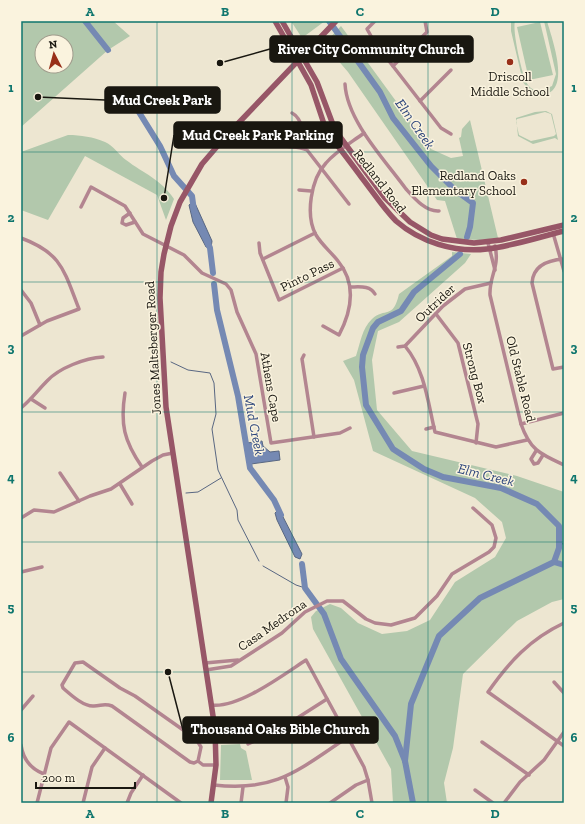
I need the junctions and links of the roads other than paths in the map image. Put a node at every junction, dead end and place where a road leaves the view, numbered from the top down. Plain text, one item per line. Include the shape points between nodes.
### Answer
1 (275, 21) edge
2 (282, 21) edge
3 (336, 21) edge
4 (375, 21) edge
5 (424, 21) edge
6 (300, 58) junction
7 (393, 66) junction
8 (451, 70) dead end
9 (345, 84) dead end
10 (420, 101) junction
11 (292, 113) dead end
12 (335, 130) junction
13 (364, 132) junction
14 (329, 134) junction
15 (450, 134) dead end
16 (268, 137) dead end
17 (346, 146) junction
18 (305, 149) junction
19 (341, 150) junction
20 (322, 167) junction
21 (300, 190) dead end
22 (311, 191) junction
23 (349, 204) dead end
24 (81, 207) dead end
25 (395, 209) junction
26 (440, 211) dead end
27 (130, 213) junction
28 (390, 214) junction
29 (135, 222) junction
30 (564, 225) edge
31 (418, 228) junction
32 (553, 231) junction
33 (564, 231) edge
34 (315, 233) junction
35 (415, 234) junction
36 (21, 238) edge
37 (259, 243) dead end
38 (166, 244) junction
39 (492, 245) junction
40 (262, 259) junction
41 (562, 259) edge
42 (343, 268) junction
43 (495, 270) junction
44 (564, 270) edge
45 (491, 283) junction
46 (350, 287) junction
47 (21, 290) edge
48 (375, 294) dead end
49 (493, 308) junction
50 (488, 309) dead end
51 (436, 314) junction
52 (40, 324) junction
53 (323, 326) dead end
54 (21, 336) edge
55 (405, 346) junction
56 (398, 347) dead end
57 (304, 355) dead end
58 (103, 357) dead end
59 (564, 367) edge
60 (424, 386) junction
61 (125, 392) dead end
62 (394, 393) dead end
63 (31, 399) junction
64 (21, 408) edge
65 (45, 408) dead end
66 (564, 413) edge
67 (521, 424) junction
68 (434, 427) junction
69 (350, 428) dead end
70 (426, 429) dead end
71 (314, 437) junction
72 (527, 440) junction
73 (476, 443) junction
74 (536, 451) junction
75 (173, 453) junction
76 (543, 455) junction
77 (564, 465) edge
78 (142, 467) junction
79 (60, 473) dead end
80 (120, 484) junction
81 (79, 501) junction
82 (132, 504) dead end
83 (473, 508) dead end
84 (21, 518) edge
85 (42, 567) dead end
86 (21, 572) edge
87 (564, 623) edge
88 (238, 660) junction
89 (219, 661) junction
90 (205, 663) junction
91 (220, 668) junction
92 (206, 670) junction
93 (554, 682) dead end
94 (564, 692) edge
95 (33, 696) dead end
96 (327, 699) junction
97 (211, 705) junction
98 (21, 710) edge
99 (564, 732) edge
100 (348, 737) junction
101 (557, 741) junction
102 (482, 742) dead end
103 (248, 744) dead end
104 (21, 745) edge
105 (564, 746) edge
106 (105, 748) junction
107 (198, 761) junction
108 (216, 765) junction
109 (44, 774) junction
110 (143, 775) junction
111 (529, 775) junction
112 (285, 777) junction
113 (368, 780) junction
114 (214, 785) junction
115 (243, 787) junction
116 (475, 790) dead end
117 (37, 803) edge
118 (82, 803) edge
119 (127, 803) edge
120 (181, 803) edge
121 (211, 803) edge
122 (241, 803) edge
123 (286, 803) edge
124 (330, 803) edge
125 (372, 803) edge
126 (493, 803) edge
127 (504, 803) edge

1 - 6 main road, Redland Road
2 - 6 main road, Redland Road
3 - 6 main road, Jones Maltsberger Road
4 - 7 street via 368,29 375,43
5 - 7 street via 427,32
6 - 12 main road, Redland Road via 318,86
6 - 14 main road, Redland Road
6 - 38 main road, Jones Maltsberger Road via 215,148 194,176 180,202
7 - 10 street
8 - 10 street
9 - 13 street via 351,111
10 - 15 street via 441,128
11 - 18 street via 299,119
12 - 14 street
12 - 17 main road, Redland Road
13 - 17 street
13 - 26 street via 415,199 430,210
14 - 19 main road, Redland Road
16 - 18 street via 270,142 280,146 298,146
17 - 19 street
17 - 25 main road, Redland Road
18 - 20 street
19 - 20 street
19 - 28 main road, Redland Road
20 - 22 street
20 - 23 street
21 - 22 street
22 - 34 street
24 - 27 street via 91,187 120,202
25 - 28 street
25 - 31 main road, Redland Road
27 - 29 street
27 - 29 street via 123,218 122,223 126,225
28 - 35 main road, Redland Road
29 - 38 street via 143,234
30 - 32 main road, Redland Road
31 - 35 street
31 - 39 main road, Redland Road via 452,241
32 - 33 main road, Redland Road
32 - 39 main road, Redland Road
32 - 41 street
34 - 40 street
34 - 42 street
35 - 39 main road, Redland Road via 434,243 455,248
36 - 52 street via 43,247 57,260 66,274 79,309
37 - 40 street
38 - 71 street, Athens Cape via 184,255 202,273 226,284 231,290 237,312 256,354 271,443
38 - 75 main road, Jones Maltsberger Road via 161,272 160,305 163,381
39 - 43 street
39 - 43 street, Old Stable Road via 497,260
40 - 42 street, Pinto Pass via 279,300
41 - 44 street
41 - 59 street via 541,266 533,275 532,283 553,369
42 - 46 street
43 - 45 street, Old Stable Road
45 - 49 street, Old Stable Road
45 - 51 street, Outrider via 465,289
46 - 48 street via 367,287
46 - 53 street via 350,308 339,335
47 - 52 street
49 - 50 street
49 - 67 street, Old Stable Road
51 - 55 street, Outrider
51 - 73 street, Strong Box via 458,343 478,424
52 - 54 street
55 - 56 street
55 - 60 street via 418,364
57 - 71 street via 302,360
58 - 63 street via 59,372 47,380
60 - 62 street
60 - 68 street
61 - 78 street via 124,434
63 - 64 street
63 - 65 street
66 - 67 street
67 - 72 street, Old Stable Road
68 - 70 street
68 - 73 street via 435,432
69 - 71 street, Athens Cape via 340,433
72 - 73 street via 499,447
72 - 74 street, Old Stable Road
74 - 76 street, Old Stable Road
74 - 76 street, Old Stable Road via 532,457 534,464 538,463
75 - 78 street via 158,457
75 - 90 main road, Jones Maltsberger Road
76 - 77 street, Old Stable Road
78 - 80 street
79 - 81 street
80 - 81 street
80 - 82 street
81 - 84 street via 54,512 34,510
83 - 88 street, Casa Medrona via 492,525 496,538 494,547 452,574 437,596 415,618 391,626 366,620 343,601 327,601 305,612 282,633
85 - 86 street
87 - 101 street via 549,630 524,648 507,665 488,692
88 - 89 street, Casa Medrona
88 - 91 street, Casa Medrona via 231,666
89 - 90 street, Casa Medrona
89 - 91 street
90 - 92 main road, Jones Maltsberger Road
91 - 92 street, Casa Medrona
92 - 97 main road, Jones Maltsberger Road
93 - 94 street
95 - 98 street
96 - 97 street via 306,660 226,706
96 - 100 street
96 - 103 street via 280,729
97 - 108 main road, Jones Maltsberger Road
99 - 101 street
100 - 112 street
100 - 113 street
101 - 105 street
101 - 111 street via 544,760
102 - 111 street
104 - 109 street via 30,765
106 - 109 street via 69,722 51,748
106 - 110 street
106 - 118 street via 92,767
107 - 107 street via 194,763 185,759 112,706 85,704 65,690 62,685 76,663 83,662 196,739 201,747
107 - 108 street via 203,765
108 - 114 main road, Jones Maltsberger Road
109 - 117 street
110 - 119 street
110 - 120 street
111 - 127 street
112 - 115 street via 269,783
112 - 123 street via 288,787
113 - 124 street
113 - 125 street
114 - 115 street
114 - 121 main road, Jones Maltsberger Road
115 - 122 street
116 - 126 street

